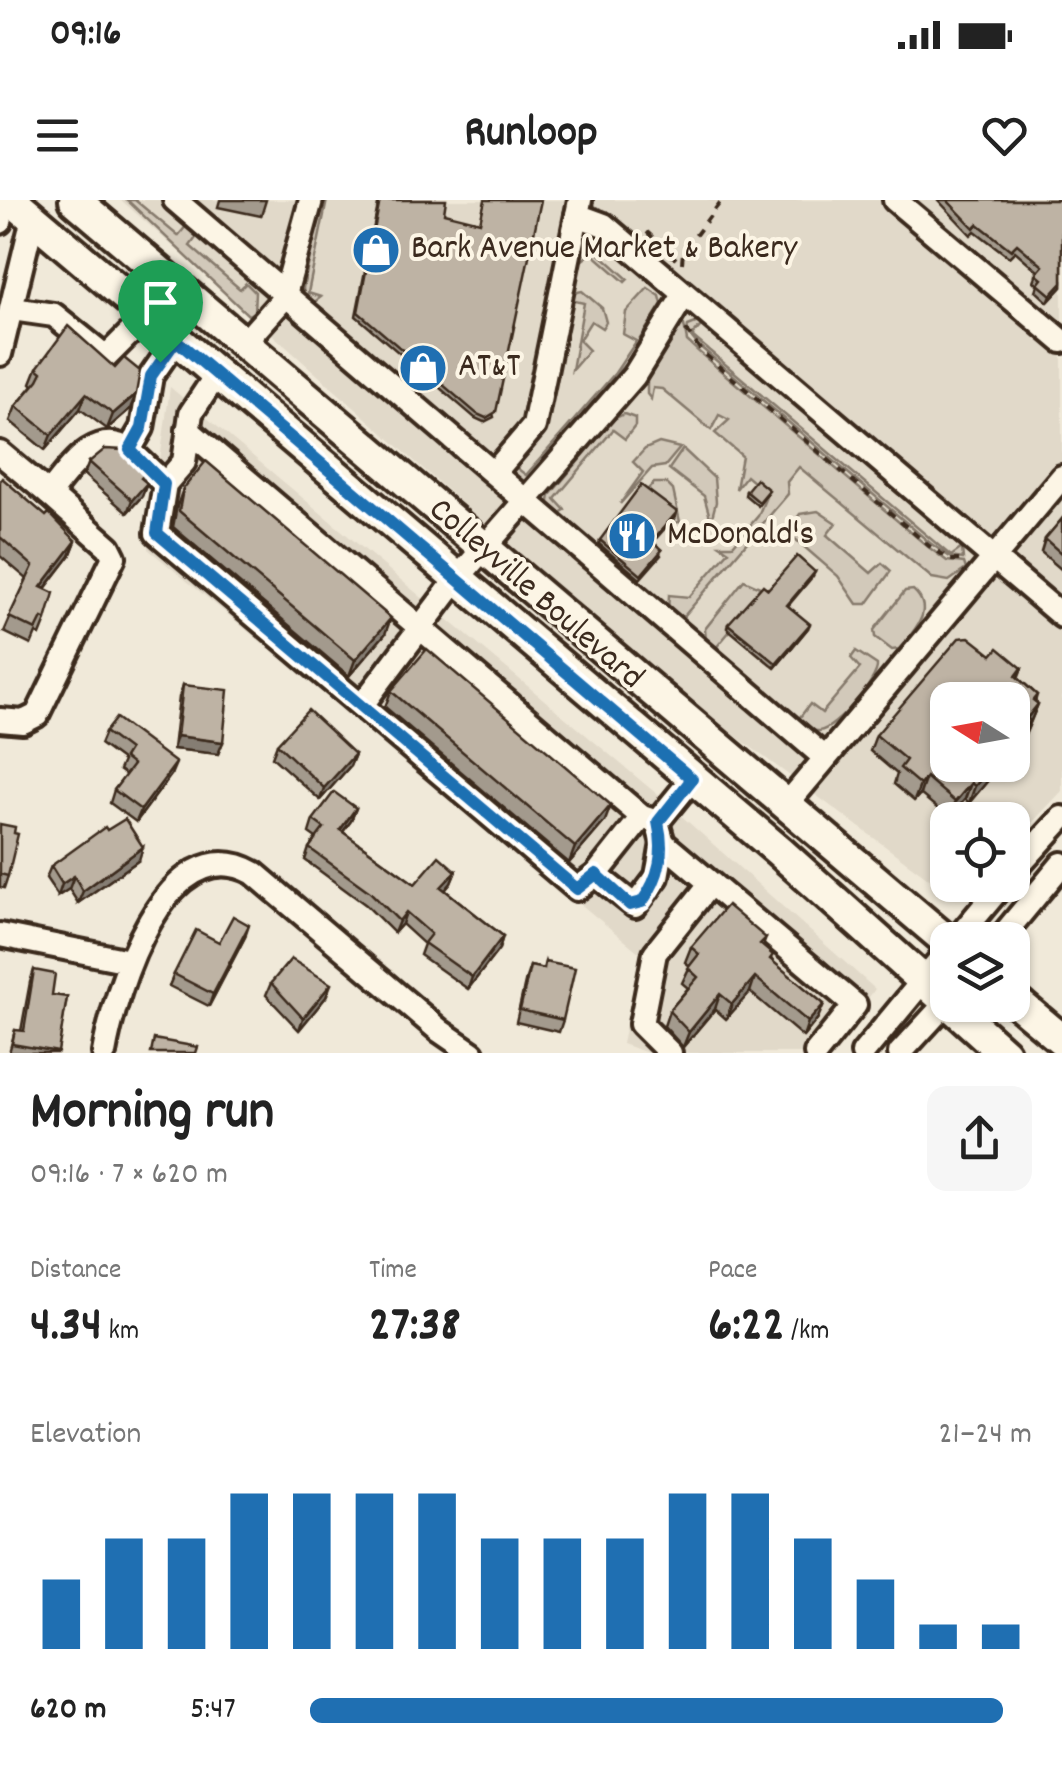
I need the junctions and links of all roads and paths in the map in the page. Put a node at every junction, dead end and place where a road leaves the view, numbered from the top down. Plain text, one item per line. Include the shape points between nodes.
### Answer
1 (75, 200) edge
2 (174, 200) edge
3 (311, 200) edge
4 (722, 200) edge
5 (895, 200) edge
6 (22, 205) edge
7 (579, 208) edge
8 (0, 222) edge
9 (635, 223) dead end
10 (684, 296) junction
11 (284, 298) junction
12 (12, 309) junction
13 (147, 316) junction
14 (1060, 334) edge
15 (176, 340) junction
16 (243, 344) junction
17 (0, 354) edge
18 (217, 374) junction
19 (188, 430) junction
20 (130, 450) junction
21 (0, 454) edge
22 (494, 473) junction
23 (1062, 477) edge
24 (164, 484) junction
25 (48, 494) junction
26 (527, 504) junction
27 (483, 550) junction
28 (993, 557) junction
29 (458, 579) junction
30 (1062, 616) edge
31 (420, 630) junction
32 (362, 704) junction
33 (0, 720) edge
34 (824, 757) junction
35 (692, 779) junction
36 (787, 804) junction
37 (1062, 818) edge
38 (654, 827) junction
39 (1030, 853) edge
40 (1062, 864) edge
41 (596, 874) junction
42 (710, 884) junction
43 (988, 902) edge
44 (971, 922) edge
45 (1015, 922) edge
46 (930, 927) edge
47 (0, 935) edge
48 (129, 961) junction
49 (930, 971) edge
50 (920, 982) junction
51 (930, 990) edge
52 (1030, 1012) edge
53 (930, 1020) edge
54 (969, 1022) edge
55 (1060, 1035) edge
56 (104, 1053) edge
57 (472, 1053) edge
58 (670, 1053) edge
59 (816, 1053) edge
60 (864, 1053) edge
61 (900, 1053) edge
62 (1004, 1053) edge

1 - 16 main road, Colleyville Boulevard
2 - 11 street
3 - 11 street
4 - 9 path via 680,266
5 - 14 street
6 - 8 street
6 - 12 street
6 - 13 main road, Colleyville Boulevard
7 - 10 street
7 - 22 street via 534,426
10 - 26 street via 634,376
10 - 28 street
11 - 16 street
11 - 22 street
12 - 13 street via 54,315 106,356
12 - 17 street
13 - 15 main road, Colleyville Boulevard
15 - 18 main road, Colleyville Boulevard
15 - 20 street via 151,376 142,428
16 - 27 main road, Colleyville Boulevard
18 - 19 street
18 - 29 main road, Colleyville Boulevard
19 - 24 street via 184,462
19 - 31 street
20 - 24 street
20 - 25 street via 113,443 88,450
21 - 25 street
22 - 26 street
23 - 28 street
24 - 32 street via 157,533
25 - 33 street via 110,546 114,557 38,715
26 - 27 street
26 - 34 street
27 - 29 street
27 - 36 main road, Colleyville Boulevard
28 - 30 street
28 - 34 street
29 - 31 street
29 - 35 main road, Colleyville Boulevard
31 - 32 street
31 - 38 street
32 - 41 street via 577,889
34 - 36 street
35 - 38 street
35 - 50 main road, Colleyville Boulevard
36 - 46 main road, Colleyville Boulevard
37 - 39 street
38 - 41 street
38 - 41 street via 657,878 636,906
38 - 42 street
40 - 45 street
42 - 58 street via 655,953 642,1024
42 - 59 street via 855,1005
43 - 44 street
47 - 48 street
48 - 56 street
48 - 57 street via 184,878 212,861 238,864
49 - 50 street
50 - 51 main road, Colleyville Boulevard
50 - 60 street
52 - 55 main road
53 - 61 street
54 - 62 main road, Colleyville Boulevard

